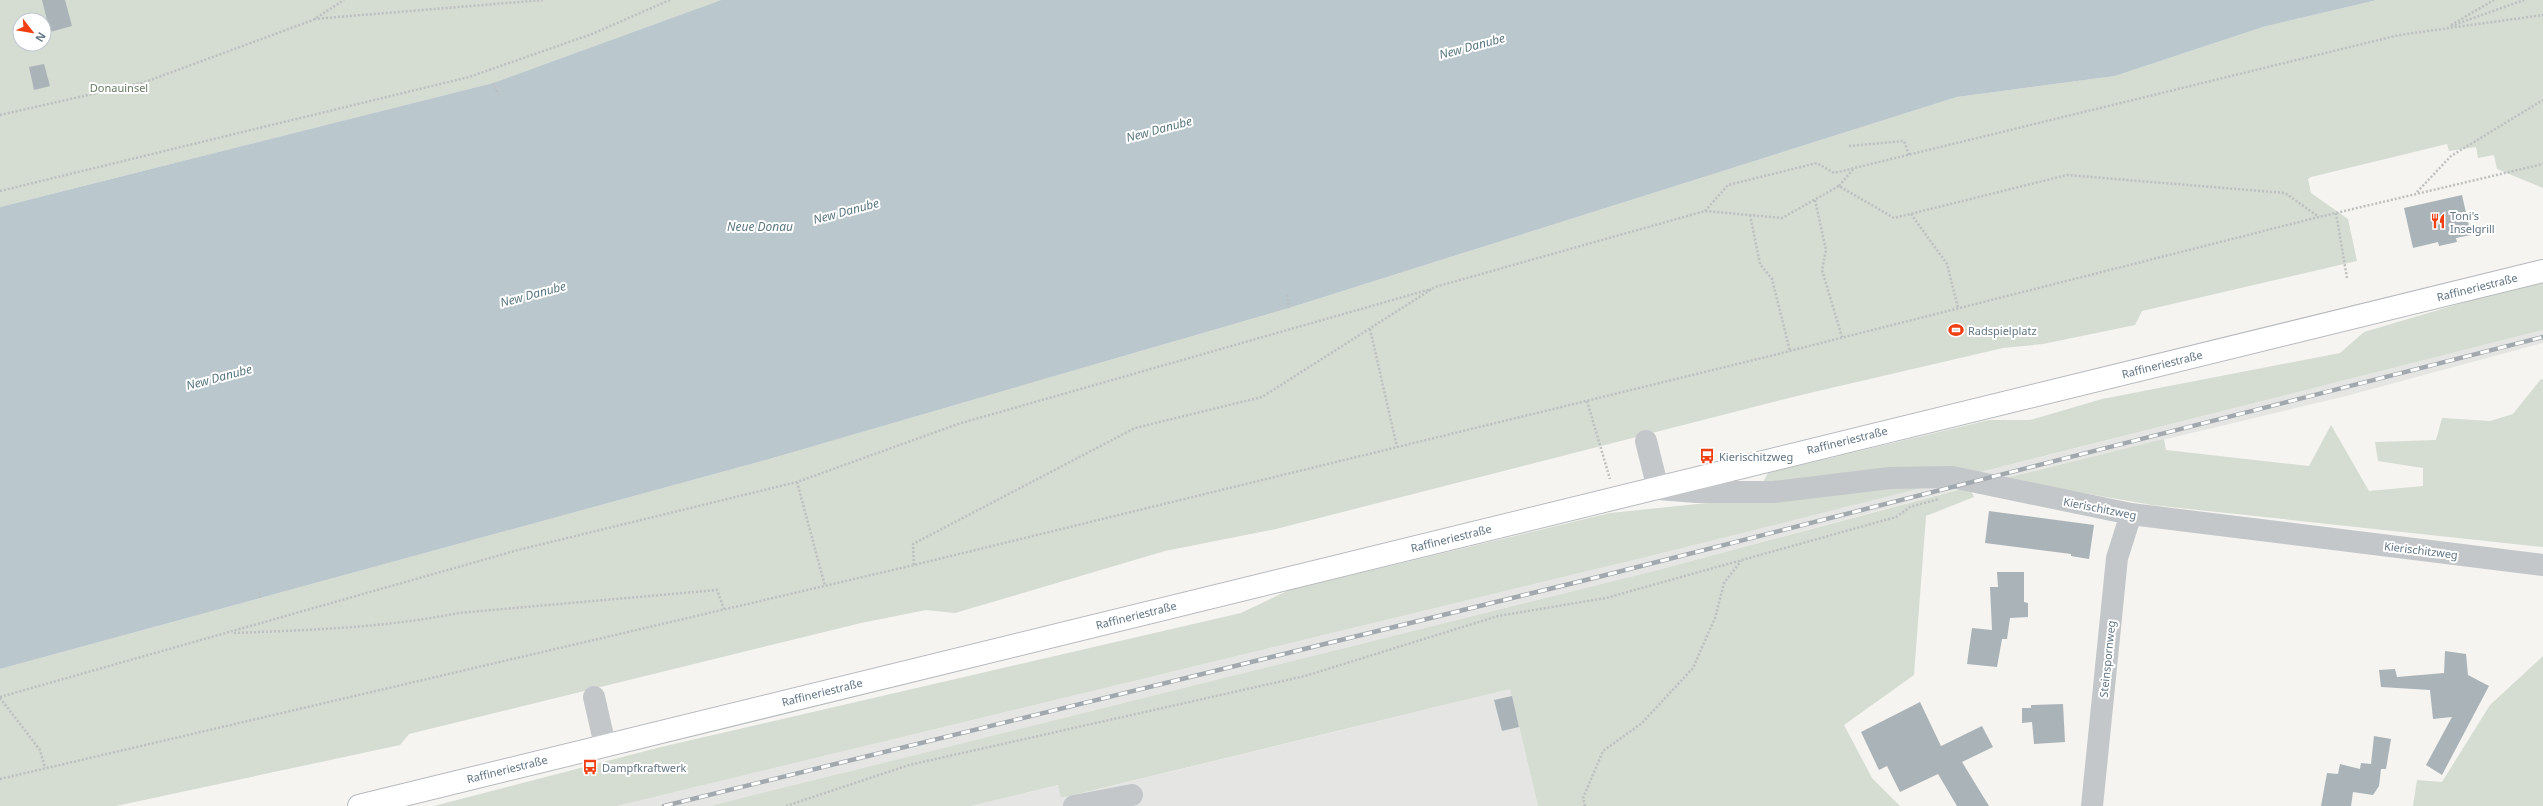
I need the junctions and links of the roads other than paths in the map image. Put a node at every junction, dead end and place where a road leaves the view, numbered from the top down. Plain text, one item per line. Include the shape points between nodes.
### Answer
1 (2543, 271) edge
2 (1646, 441) dead end
3 (1658, 489) junction
4 (2131, 514) junction
5 (2543, 565) edge
6 (594, 697) dead end
7 (605, 746) junction
8 (1132, 795) dead end
9 (359, 806) edge
10 (1074, 806) edge
11 (2092, 806) edge

1 - 3 main road, Raffineriestraße via 1720,471
2 - 3 street
3 - 4 street, Kierischitzweg via 1774,492 1890,478 1935,476 1973,481
3 - 7 main road, Raffineriestraße
4 - 5 street, Kierischitzweg
4 - 11 street, Steinspornweg via 2117,558
6 - 7 street
7 - 9 main road, Raffineriestraße
8 - 10 street

